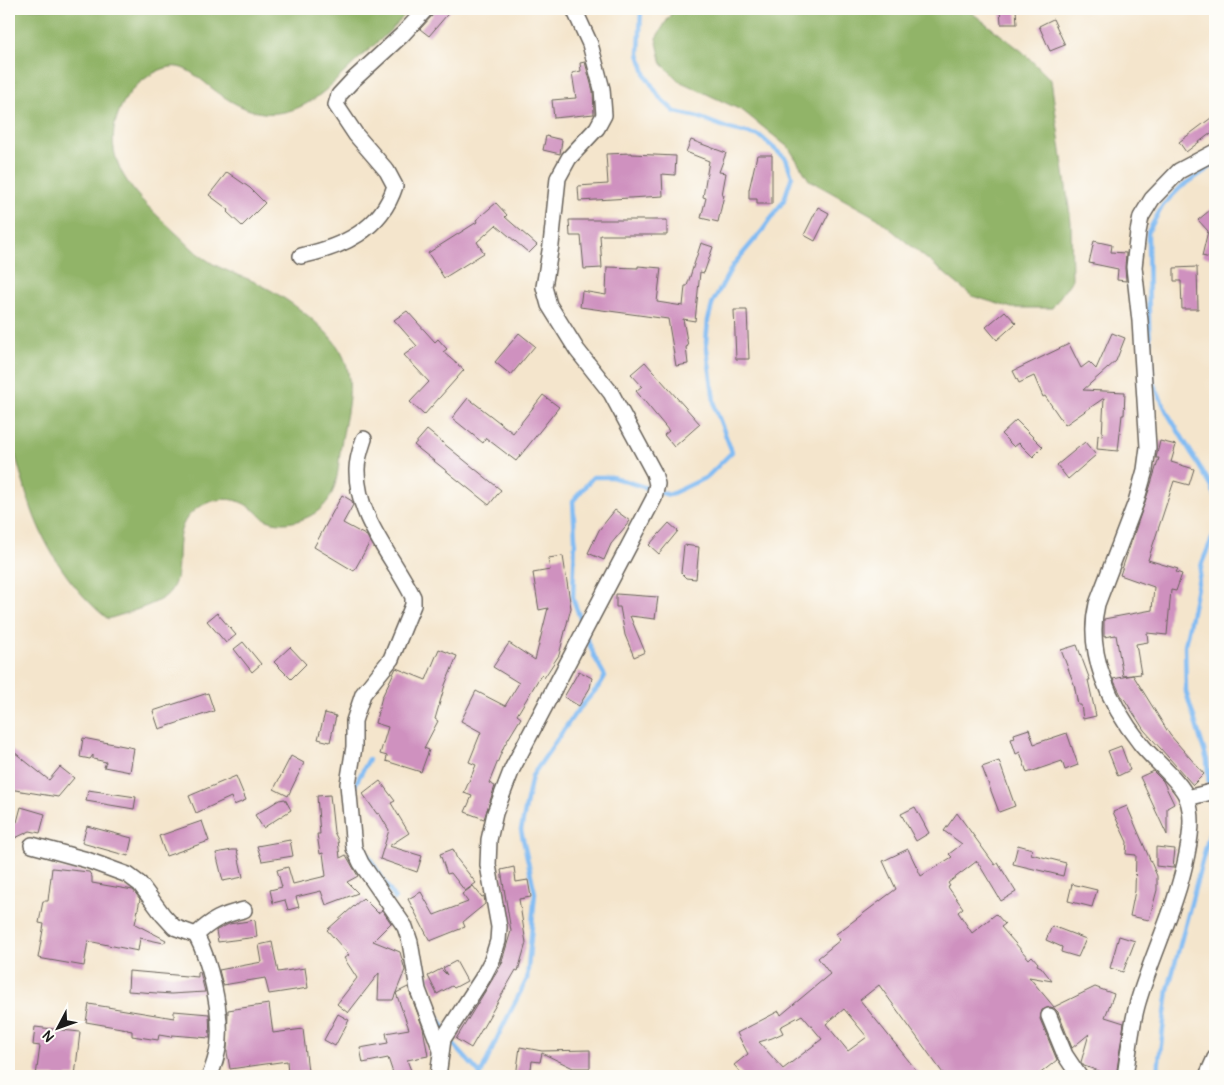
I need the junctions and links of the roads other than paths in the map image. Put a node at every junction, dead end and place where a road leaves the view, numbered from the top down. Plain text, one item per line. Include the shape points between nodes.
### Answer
1 (426, 9) edge
2 (574, 9) edge
3 (1215, 152) edge
4 (301, 256) dead end
5 (364, 439) dead end
6 (1201, 794) edge
7 (32, 845) dead end
8 (244, 910) dead end
9 (196, 935) junction
10 (1049, 1016) dead end
11 (444, 1039) junction
12 (1215, 1058) edge
13 (210, 1076) edge
14 (438, 1076) edge
15 (1079, 1076) edge
16 (1125, 1076) edge
17 (1207, 1076) edge

1 - 4 street via 339,95 336,105 356,135 387,171 394,186 390,200 382,214 354,238
2 - 11 street via 590,44 602,90 604,115 558,178 544,287 549,306 577,350 611,393 654,473 656,491 512,770 495,813 488,865 499,927 498,941 482,979
3 - 6 street via 1179,171 1152,199 1140,224 1134,267 1148,447 1136,502 1093,620 1098,659 1107,690 1121,716 1179,786
5 - 11 street via 356,466 364,508 376,535 413,597 413,606 391,659 363,694 354,721 348,784 354,848 405,926 418,990
6 - 16 street via 1191,820 1182,881 1138,1003
7 - 9 street via 128,875 140,884 174,927
8 - 9 street via 211,921
9 - 13 street via 204,950 219,1015 217,1057
10 - 15 street via 1065,1055
11 - 14 street
12 - 17 street

